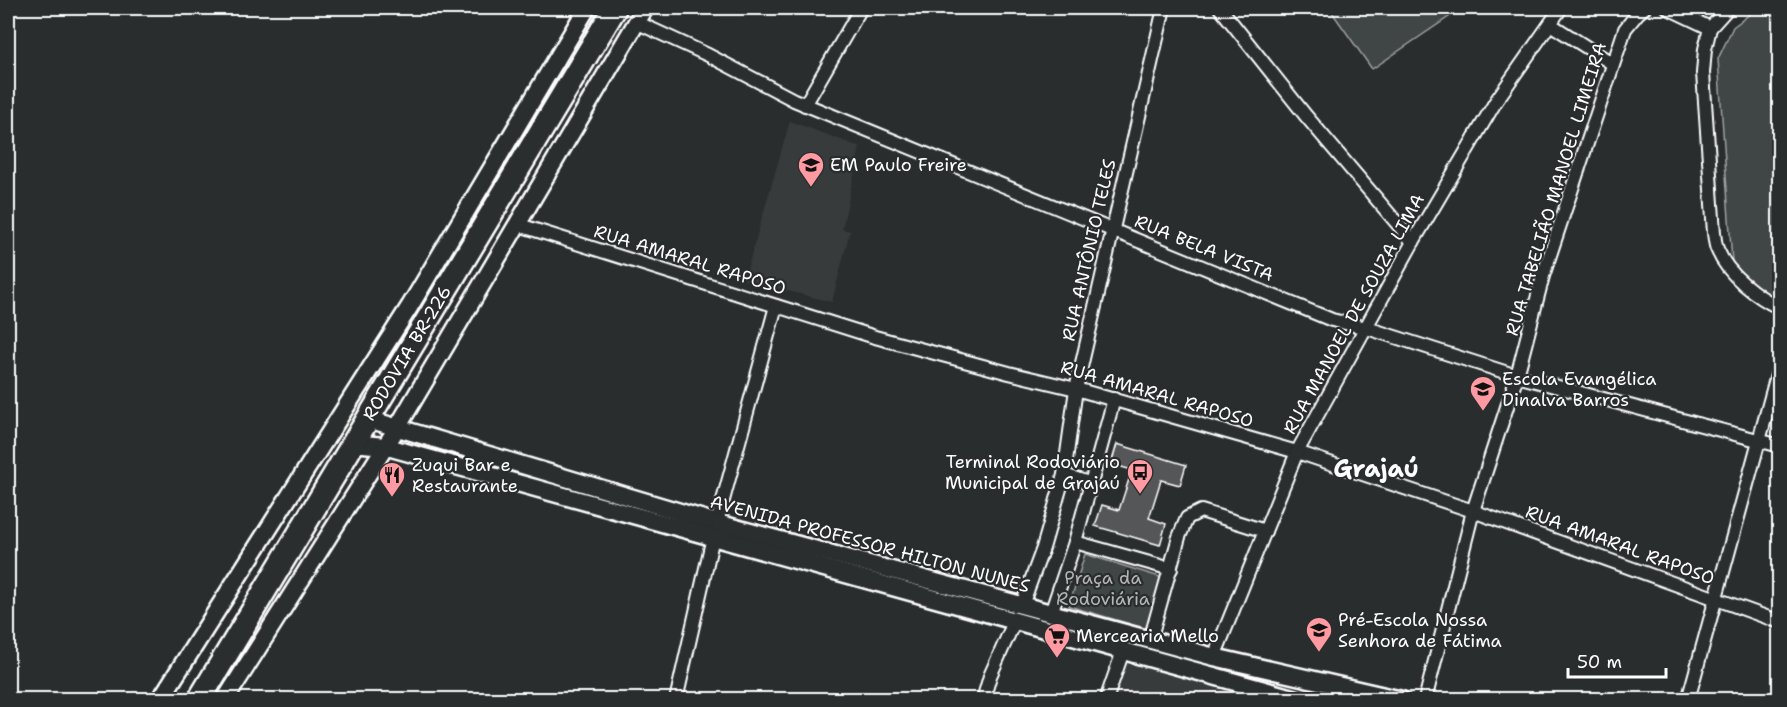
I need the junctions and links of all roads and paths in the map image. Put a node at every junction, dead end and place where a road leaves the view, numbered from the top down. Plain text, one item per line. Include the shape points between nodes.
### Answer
1 (587, 8) edge
2 (615, 8) edge
3 (861, 8) edge
4 (1164, 8) edge
5 (1220, 8) edge
6 (1561, 8) edge
7 (1644, 8) edge
8 (1668, 8) edge
9 (1728, 8) edge
10 (641, 15) edge
11 (1550, 24) junction
12 (1710, 28) junction
13 (1613, 64) junction
14 (805, 105) junction
15 (516, 224) junction
16 (1112, 229) junction
17 (1413, 242) junction
18 (776, 306) junction
19 (1779, 308) edge
20 (1367, 328) junction
21 (1779, 364) edge
22 (1517, 376) junction
23 (1076, 389) junction
24 (1114, 399) junction
25 (368, 419) junction
26 (397, 428) junction
27 (1758, 441) junction
28 (353, 443) junction
29 (384, 446) junction
30 (1779, 446) edge
31 (1297, 452) junction
32 (1064, 475) junction
33 (1092, 484) junction
34 (1473, 511) junction
35 (715, 530) junction
36 (1265, 531) junction
37 (1076, 542) junction
38 (1171, 569) junction
39 (1714, 599) junction
40 (1022, 605) junction
41 (1015, 620) junction
42 (1048, 620) junction
43 (1779, 622) edge
44 (1150, 640) junction
45 (1123, 651) junction
46 (1214, 657) junction
47 (1146, 658) junction
48 (1208, 675) junction
49 (160, 699) edge
50 (199, 699) edge
51 (225, 699) edge
52 (676, 699) edge
53 (983, 699) edge
54 (1106, 699) edge
55 (1300, 699) edge
56 (1402, 699) edge
57 (1425, 699) edge
58 (1688, 699) edge

1 - 49 street via 410,306
2 - 25 highway, RODOVIA BR-226
3 - 14 street
4 - 16 street, RUA ANTÔNIO TELES
5 - 17 street
6 - 11 street, RUA MANOEL DE SOUZA LIMA
7 - 13 street, RUA TABELIÃO MANOEL LIMEIRA via 1625,29
8 - 12 street
9 - 12 street
10 - 14 street, RUA BELA VISTA
10 - 15 street
11 - 13 street
11 - 17 street, RUA MANOEL DE SOUZA LIMA via 1496,101
12 - 19 street via 1702,73 1717,250 1743,282
13 - 22 street, RUA TABELIÃO MANOEL LIMEIRA via 1543,276
14 - 16 street, RUA BELA VISTA
15 - 18 street, RUA AMARAL RAPOSO
15 - 26 street
16 - 20 street, RUA BELA VISTA via 1332,320
16 - 23 street, RUA ANTÔNIO TELES
17 - 20 street, RUA MANOEL DE SOUZA LIMA
18 - 23 street, RUA AMARAL RAPOSO via 875,337
18 - 35 street
20 - 22 street, RUA BELA VISTA
20 - 31 street, RUA MANOEL DE SOUZA LIMA
21 - 27 street
22 - 27 street, RUA BELA VISTA
22 - 34 street, RUA TABELIÃO MANOEL LIMEIRA
23 - 24 street, RUA AMARAL RAPOSO
23 - 32 street, RUA ANTÔNIO TELES
24 - 31 street, RUA AMARAL RAPOSO
24 - 33 street
25 - 26 street, AVENIDA PROFESSOR HILTON NUNES
25 - 28 highway, RODOVIA BR-226
26 - 29 street
26 - 35 street, AVENIDA PROFESSOR HILTON NUNES
27 - 30 street, RUA BELA VISTA
27 - 39 street
28 - 29 street, AVENIDA PROFESSOR HILTON NUNES
28 - 50 highway, RODOVIA BR-226
29 - 35 street, AVENIDA PROFESSOR HILTON NUNES
29 - 51 street
31 - 34 street, RUA AMARAL RAPOSO
31 - 36 street, RUA MANOEL DE SOUZA LIMA
32 - 33 street
32 - 40 street, RUA ANTÔNIO TELES
33 - 37 street
34 - 39 street, RUA AMARAL RAPOSO
34 - 57 street, RUA TABELIÃO MANOEL LIMEIRA
35 - 40 street, AVENIDA PROFESSOR HILTON NUNES
35 - 41 street, AVENIDA PROFESSOR HILTON NUNES
35 - 52 street
36 - 38 street via 1201,511 1193,513 1182,525
36 - 46 street, RUA MANOEL DE SOUZA LIMA
37 - 38 street
37 - 42 street
38 - 44 street
39 - 43 street, RUA AMARAL RAPOSO
39 - 58 street
40 - 41 street
40 - 42 street, AVENIDA PROFESSOR HILTON NUNES
41 - 42 street, AVENIDA PROFESSOR HILTON NUNES
41 - 53 street
42 - 44 street, AVENIDA PROFESSOR HILTON NUNES
42 - 45 street, AVENIDA PROFESSOR HILTON NUNES
44 - 46 street, AVENIDA PROFESSOR HILTON NUNES
44 - 47 street
45 - 47 street, AVENIDA PROFESSOR HILTON NUNES
45 - 54 street
46 - 48 street
46 - 56 street, AVENIDA PROFESSOR HILTON NUNES
47 - 48 street, AVENIDA PROFESSOR HILTON NUNES
48 - 55 street, AVENIDA PROFESSOR HILTON NUNES

